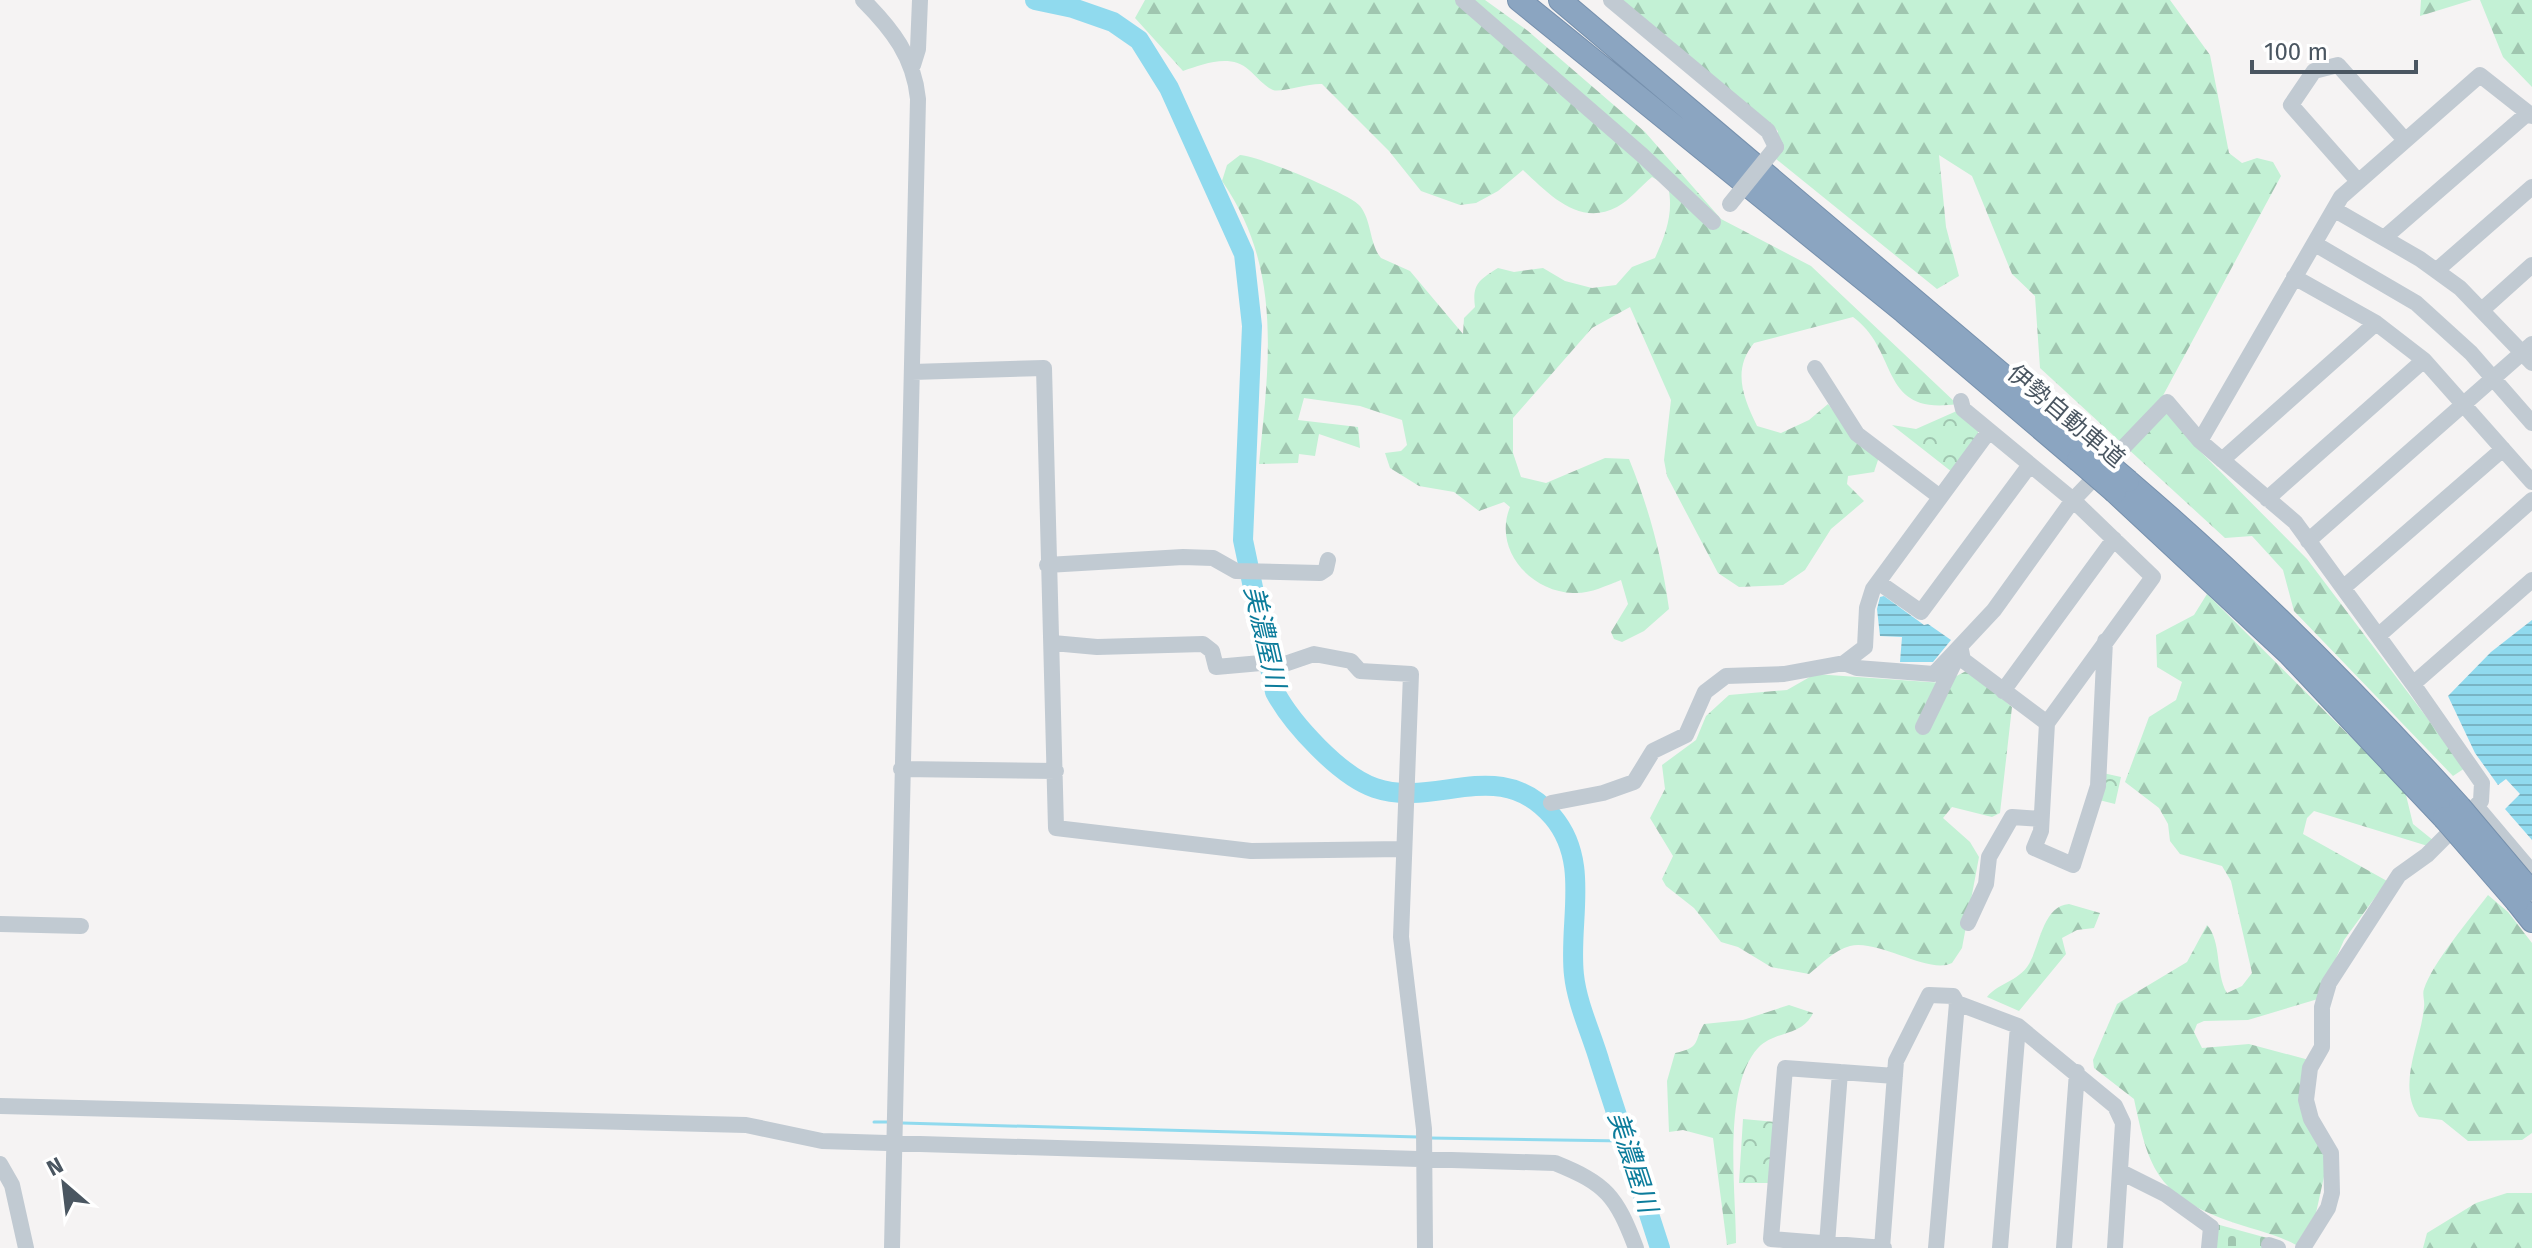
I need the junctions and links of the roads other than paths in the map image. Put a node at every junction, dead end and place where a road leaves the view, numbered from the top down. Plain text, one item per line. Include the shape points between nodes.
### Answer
1 (863, 0) edge
2 (920, 0) edge
3 (1463, 0) edge
4 (1519, 0) edge
5 (1560, 0) edge
6 (1611, 0) edge
7 (913, 65) junction
8 (2530, 114) edge
9 (2405, 140) junction
10 (2358, 181) junction
11 (2532, 187) edge
12 (1730, 204) dead end
13 (2335, 210) junction
14 (1713, 222) dead end
15 (2384, 238) junction
16 (2315, 244) junction
17 (2532, 265) edge
18 (2437, 270) junction
19 (2294, 277) junction
20 (2483, 309) junction
21 (2376, 323) junction
22 (2529, 353) edge
23 (2424, 360) junction
24 (1815, 368) dead end
25 (912, 372) junction
26 (2493, 378) junction
27 (1961, 401) dead end
28 (2463, 404) junction
29 (2532, 423) edge
30 (1989, 431) junction
31 (2200, 441) junction
32 (2503, 449) junction
33 (2083, 454) junction
34 (2222, 460) junction
35 (2029, 466) junction
36 (2532, 482) edge
37 (1940, 497) junction
38 (2267, 499) junction
39 (2073, 500) junction
40 (2532, 500) edge
41 (2114, 539) junction
42 (2308, 541) junction
43 (1328, 560) dead end
44 (1047, 565) junction
45 (2532, 580) edge
46 (1878, 582) junction
47 (2343, 588) junction
48 (2378, 636) junction
49 (2105, 641) junction
50 (1053, 643) junction
51 (1963, 647) junction
52 (1844, 663) junction
53 (2413, 684) junction
54 (2003, 691) junction
55 (2047, 723) junction
56 (1923, 727) dead end
57 (901, 769) junction
58 (1056, 771) junction
59 (1551, 803) dead end
60 (2460, 811) junction
61 (2041, 819) junction
62 (1403, 849) junction
63 (2528, 889) edge
64 (2532, 921) edge
65 (1968, 923) dead end
66 (0, 924) edge
67 (81, 926) dead end
68 (1957, 1003) junction
69 (2018, 1026) junction
70 (1840, 1072) junction
71 (2077, 1072) junction
72 (1895, 1076) junction
73 (0, 1106) edge
74 (896, 1144) junction
75 (1424, 1159) junction
76 (0, 1164) edge
77 (2121, 1172) junction
78 (1783, 1244) edge
79 (1827, 1244) junction
80 (26, 1248) edge
81 (892, 1248) edge
82 (1425, 1248) edge
83 (1636, 1248) edge
84 (1883, 1248) edge
85 (1936, 1248) edge
86 (2000, 1248) edge
87 (2064, 1248) edge
88 (2115, 1248) edge
89 (2209, 1248) edge
90 (2303, 1248) edge

1 - 7 street
2 - 7 street
3 - 14 street
4 - 33 highway, 伊勢自動車道
5 - 33 highway, 伊勢自動車道
6 - 12 street, bridge via 1768,131 1776,147
7 - 25 street via 918,99
8 - 9 street via 2480,75
8 - 15 street
9 - 10 street
9 - 10 street via 2338,65 2314,71 2291,105
10 - 13 street
11 - 18 street
13 - 15 street
13 - 16 street
15 - 18 street
16 - 19 street
16 - 26 street via 2416,303
17 - 20 street
18 - 20 street
19 - 21 street
19 - 31 street
20 - 22 street
21 - 23 street
21 - 34 street
22 - 26 street
23 - 28 street
23 - 38 street
24 - 37 street via 1857,434
25 - 44 street via 1044,368
25 - 57 street
26 - 28 street
26 - 29 street
27 - 30 street
28 - 32 street
28 - 42 street
30 - 35 street
30 - 37 street
31 - 34 street
31 - 39 street via 2167,402
32 - 36 street
32 - 47 street
33 - 60 highway, 伊勢自動車道, bridge via 2311,649 2375,712
34 - 38 street
35 - 39 street
35 - 46 street via 1921,612
37 - 46 street
38 - 42 street
39 - 41 street
39 - 51 street
40 - 48 street
41 - 49 street via 2153,577
41 - 54 street
42 - 47 street
43 - 44 street via 1320,573 1236,571 1213,558 1183,557
44 - 50 street
45 - 53 street
46 - 52 street via 1869,600 1865,647
47 - 48 street
48 - 53 street
49 - 55 street
49 - 61 street via 2098,786 2073,865 2034,848
50 - 58 street
50 - 62 street via 1203,644 1212,651 1216,667 1281,668 1314,654 1351,661 1360,671 1411,674
51 - 52 street via 1934,674
51 - 54 street via 1963,660
51 - 56 street
52 - 59 street via 1721,678 1705,692 1686,735 1653,751 1634,782
53 - 60 street via 2482,783 2481,801
54 - 55 street
55 - 61 street
57 - 58 street
57 - 74 street
58 - 62 street via 1056,828 1251,851
60 - 63 highway, 伊勢自動車道, bridge
60 - 90 street via 2427,855 2399,875 2329,983 2322,1007 2322,1047 2310,1068 2306,1100 2331,1153 2332,1197
61 - 65 street via 2012,817 1989,857 1986,884
62 - 75 street via 1401,937 1422,1097
63 - 64 highway, 伊勢自動車道
66 - 67 street
68 - 69 street
68 - 72 street via 1953,996 1929,995 1898,1054
68 - 85 street
69 - 71 street
69 - 86 street
70 - 72 street
70 - 78 street via 1785,1068 1771,1239
70 - 79 street
71 - 77 street via 2106,1095 2120,1115
71 - 87 street
72 - 84 street
73 - 74 street via 746,1125 822,1141
74 - 75 street
74 - 81 street
75 - 82 street
75 - 83 street via 1555,1163 1594,1178 1621,1213
76 - 80 street via 12,1185
77 - 88 street
77 - 89 street via 2165,1194 2211,1227
78 - 79 street
79 - 84 street

